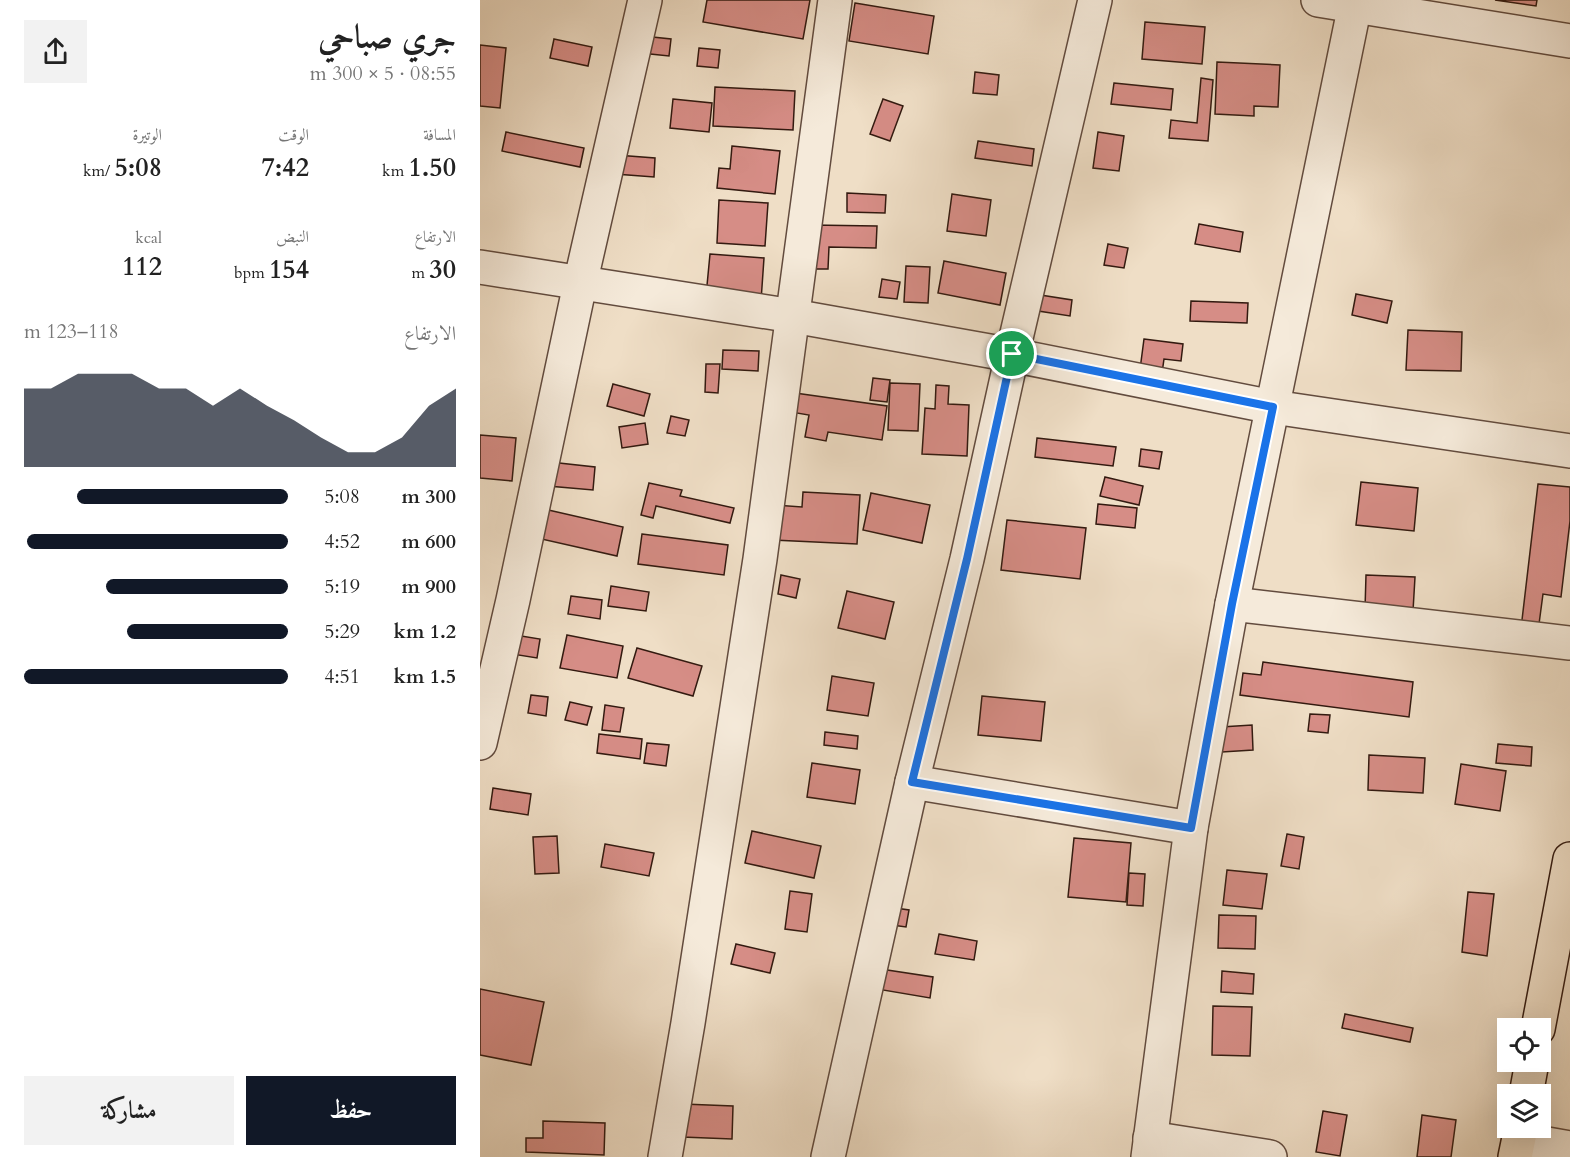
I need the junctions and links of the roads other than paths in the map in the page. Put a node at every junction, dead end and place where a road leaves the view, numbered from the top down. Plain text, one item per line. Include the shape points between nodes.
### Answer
1 (645, 0) edge
2 (835, 0) edge
3 (1095, 0) edge
4 (1318, 0) edge
5 (1355, 3) edge
6 (1570, 41) edge
7 (480, 267) edge
8 (580, 284) junction
9 (793, 316) junction
10 (1012, 354) junction
11 (1273, 407) junction
12 (1570, 451) edge
13 (1232, 604) junction
14 (1570, 643) edge
15 (480, 743) edge
16 (912, 782) junction
17 (1191, 828) junction
18 (1570, 859) edge
19 (1566, 909) edge
20 (1541, 1018) edge
21 (1518, 1141) edge
22 (1149, 1147) edge
23 (1570, 1148) edge
24 (665, 1157) edge
25 (828, 1157) edge
26 (1270, 1157) edge

1 - 8 street
2 - 9 street
3 - 10 street
4 - 5 street
5 - 6 street
5 - 11 street
7 - 8 street
8 - 9 street
8 - 15 street
9 - 10 street
9 - 24 street via 760,559
10 - 11 street
10 - 16 street
11 - 12 street
11 - 13 street
13 - 14 street
13 - 17 street
16 - 17 street
16 - 25 street
17 - 22 street
18 - 19 main road
19 - 20 main road
21 - 23 street
22 - 26 street

